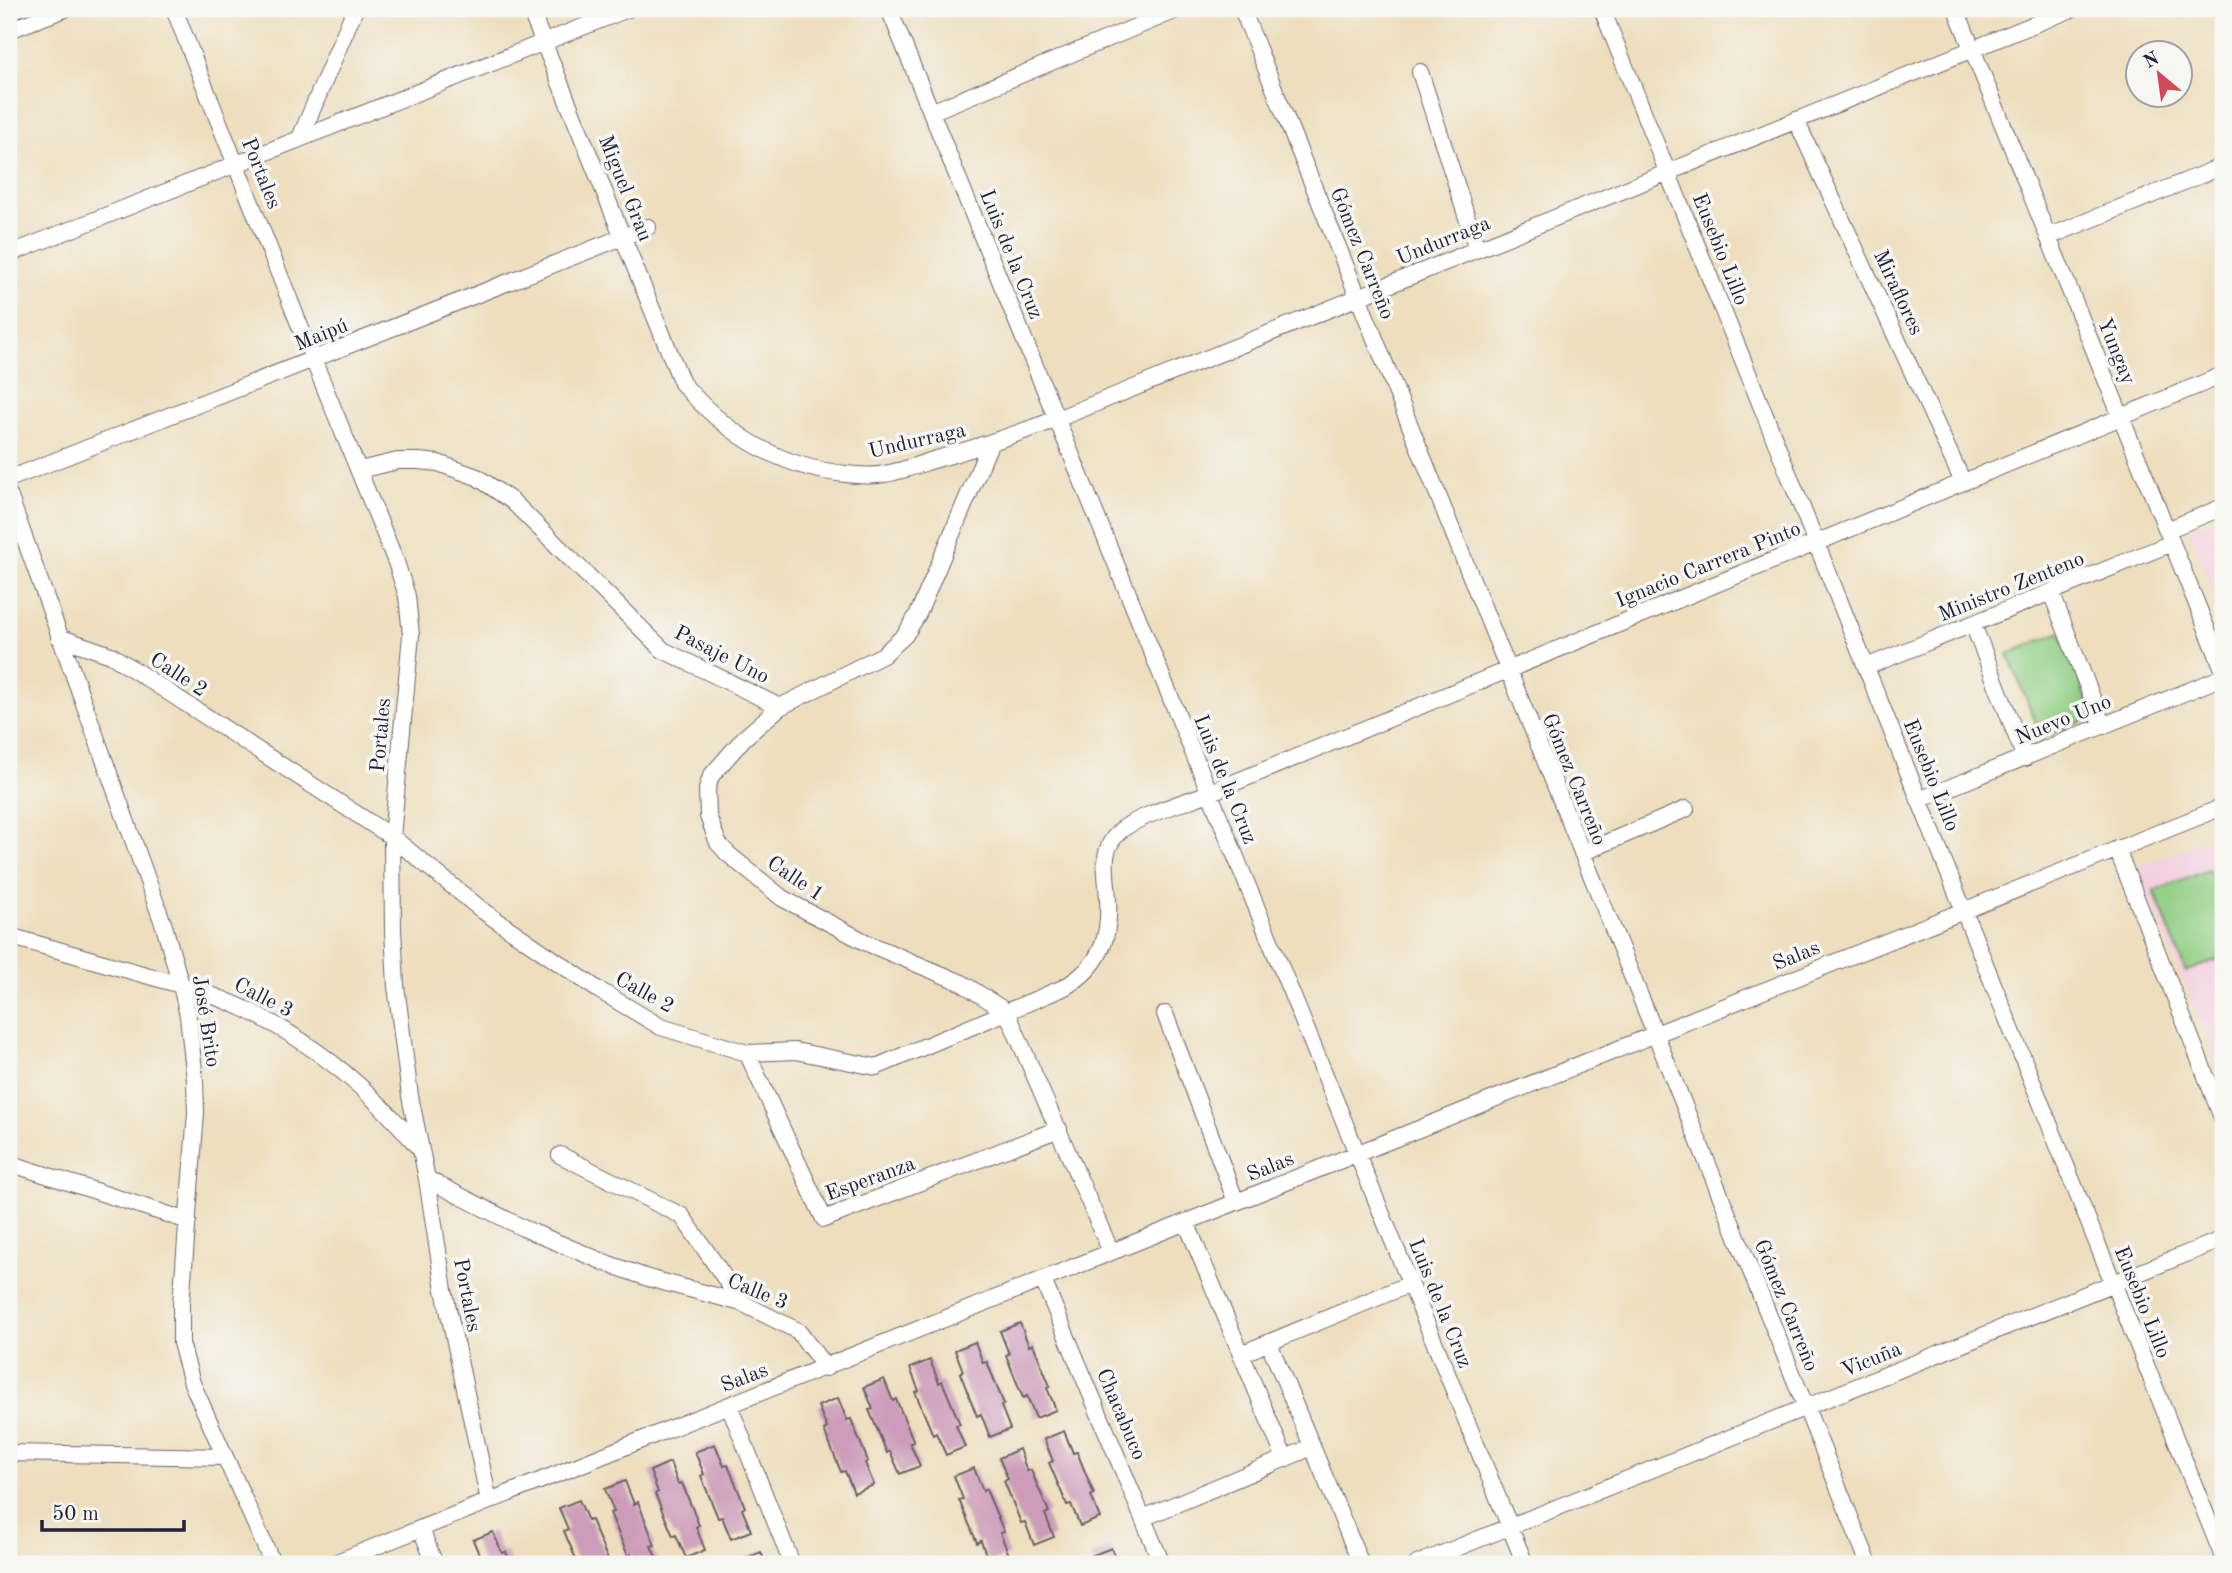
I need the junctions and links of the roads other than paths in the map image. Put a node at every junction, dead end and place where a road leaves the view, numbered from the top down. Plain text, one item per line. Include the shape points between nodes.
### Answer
1 (65, 9) edge
2 (174, 9) edge
3 (355, 9) edge
4 (530, 9) edge
5 (628, 9) edge
6 (889, 9) edge
7 (1179, 9) edge
8 (1242, 9) edge
9 (1602, 9) edge
10 (1956, 9) edge
11 (2072, 9) edge
12 (9, 30) edge
13 (543, 41) junction
14 (1972, 49) junction
15 (1420, 72) dead end
16 (931, 112) junction
17 (1796, 120) junction
18 (300, 138) junction
19 (236, 164) junction
20 (2223, 166) edge
21 (1667, 172) junction
22 (648, 227) dead end
23 (623, 237) junction
24 (2048, 237) junction
25 (1477, 249) junction
26 (9, 254) edge
27 (1359, 297) junction
28 (313, 359) junction
29 (2223, 374) edge
30 (682, 383) joint
31 (2121, 417) junction
32 (1056, 419) junction
33 (990, 444) junction
34 (359, 470) junction
35 (9, 479) edge
36 (1963, 482) junction
37 (9, 495) edge
38 (2223, 507) edge
39 (2170, 536) junction
40 (1816, 542) junction
41 (2051, 592) junction
42 (1973, 624) junction
43 (59, 637) junction
44 (1866, 667) junction
45 (2223, 669) edge
46 (1509, 670) junction
47 (2223, 677) edge
48 (780, 707) junction
49 (2103, 726) junction
50 (2025, 758) junction
51 (1209, 793) junction
52 (1919, 800) junction
53 (2223, 807) edge
54 (1686, 809) dead end
55 (392, 837) junction
56 (2117, 849) junction
57 (1583, 853) junction
58 (1964, 911) junction
59 (9, 936) edge
60 (181, 985) junction
61 (1007, 1012) junction
62 (1165, 1014) dead end
63 (1655, 1034) junction
64 (747, 1054) junction
65 (2223, 1121) edge
66 (1059, 1129) junction
67 (421, 1151) junction
68 (1357, 1154) junction
69 (560, 1155) dead end
70 (9, 1163) edge
71 (427, 1179) junction
72 (1236, 1202) junction
73 (188, 1221) junction
74 (1186, 1222) junction
75 (2223, 1239) edge
76 (1111, 1252) junction
77 (1043, 1280) junction
78 (2113, 1283) junction
79 (1410, 1284) junction
80 (742, 1303) junction
81 (1269, 1343) junction
82 (1241, 1354) junction
83 (826, 1368) junction
84 (729, 1405) junction
85 (1806, 1408) junction
86 (1312, 1447) junction
87 (9, 1453) edge
88 (225, 1457) junction
89 (1285, 1459) junction
90 (489, 1501) junction
91 (1143, 1518) junction
92 (1510, 1527) junction
93 (421, 1529) junction
94 (2223, 1558) edge
95 (1523, 1562) edge
96 (273, 1564) edge
97 (332, 1564) edge
98 (435, 1564) edge
99 (792, 1564) edge
100 (1162, 1564) edge
101 (1361, 1564) edge
102 (1417, 1564) edge
103 (1869, 1564) edge

1 - 12 street
2 - 19 street, Portales
3 - 18 street
4 - 13 street, Miguel Grau
5 - 13 street
6 - 16 street, Luis de la Cruz
7 - 16 street
8 - 27 street, Gómez Carreño
9 - 21 street, Eusebio Lillo
10 - 14 street, Yungay
11 - 14 street, Undurraga
13 - 18 street
13 - 23 street, Miguel Grau
14 - 17 street, Undurraga
14 - 24 street, Yungay
15 - 25 street
16 - 32 street, Luis de la Cruz
17 - 21 street, Undurraga
17 - 36 street, Miraflores
18 - 19 street
19 - 26 street
19 - 28 street, Portales
20 - 24 street
21 - 25 street, Undurraga
21 - 40 street, Eusebio Lillo
22 - 23 street, Maipú
23 - 28 street, Maipú
23 - 30 street, Miguel Grau
24 - 31 street, Yungay
25 - 27 street, Undurraga
27 - 32 street, Undurraga
27 - 46 street, Gómez Carreño
28 - 34 street, Portales
28 - 35 street, Maipú
29 - 31 street, Ignacio Carrera Pinto
30 - 33 street, Undurraga via 733,432 772,454 815,469 882,475
31 - 36 street, Ignacio Carrera Pinto
31 - 39 street, Yungay
32 - 33 street, Undurraga
32 - 51 street, Luis de la Cruz
33 - 48 street, Pasaje Uno via 905,635 883,655
34 - 48 street, Pasaje Uno via 419,461 477,477 512,501 663,650
34 - 55 street, Portales via 396,562 410,616
36 - 40 street, Ignacio Carrera Pinto
37 - 43 street, José Brito
38 - 39 street, Ministro Zenteno
39 - 41 street, Ministro Zenteno
39 - 45 street, Yungay
40 - 44 street, Eusebio Lillo
40 - 46 street, Ignacio Carrera Pinto
41 - 42 street, Ministro Zenteno
41 - 49 street
42 - 44 street, Ministro Zenteno
42 - 50 street
43 - 55 street, Calle 2 via 111,655
43 - 60 street, José Brito
44 - 52 street, Eusebio Lillo
46 - 51 street, Ignacio Carrera Pinto
46 - 57 street, Gómez Carreño
47 - 49 street, Nuevo Uno
48 - 61 street, Calle 1 via 744,737 711,776 708,816 718,843 782,898 867,943 962,983
49 - 50 street, Nuevo Uno
50 - 52 street, Nuevo Uno
51 - 61 street, Calle 2 via 1132,823 1115,836 1105,856 1108,923 1099,955 1074,982
51 - 68 street, Luis de la Cruz
52 - 58 street, Eusebio Lillo
53 - 56 street, Salas
54 - 57 street
55 - 64 street, Calle 2 via 483,911 597,989 661,1027
55 - 67 street, Portales via 396,986
56 - 58 street, Salas
56 - 65 street
57 - 63 street, Gómez Carreño
58 - 63 street, Salas
58 - 78 street, Eusebio Lillo
59 - 60 street, Calle 3
60 - 67 street, Calle 3 via 246,1009 305,1043 379,1103
60 - 73 street, José Brito via 196,1113
61 - 64 street, Calle 2 via 876,1067 795,1051
61 - 66 street
62 - 72 street
63 - 68 street, Salas
63 - 85 street, Gómez Carreño
64 - 66 street, Esperanza via 824,1219
66 - 76 street
67 - 71 street, Portales
68 - 72 street, Salas
68 - 79 street, Luis de la Cruz
69 - 80 street via 682,1216
70 - 73 street
71 - 80 street, Calle 3 via 523,1228 606,1263
71 - 90 street, Portales via 444,1290
72 - 74 street, Salas
73 - 88 street, José Brito via 181,1343 192,1383
74 - 76 street, Salas
74 - 82 street
75 - 78 street, Vicuña
76 - 77 street, Salas
77 - 83 street, Salas
77 - 91 street, Chacabuco
78 - 85 street, Vicuña
78 - 94 street, Eusebio Lillo
79 - 81 street
79 - 92 street, Luis de la Cruz
80 - 83 street, Calle 3 via 798,1331
81 - 82 street
81 - 86 street
82 - 89 street
83 - 84 street, Salas
84 - 90 street, Salas
84 - 99 street
85 - 92 street, Vicuña
85 - 103 street, Gómez Carreño
86 - 89 street
86 - 101 street
87 - 88 street
88 - 96 street, José Brito
89 - 91 street
90 - 93 street, Salas
91 - 100 street, Chacabuco
92 - 95 street, Luis de la Cruz
92 - 102 street, Vicuña
93 - 97 street, Salas
93 - 98 street

